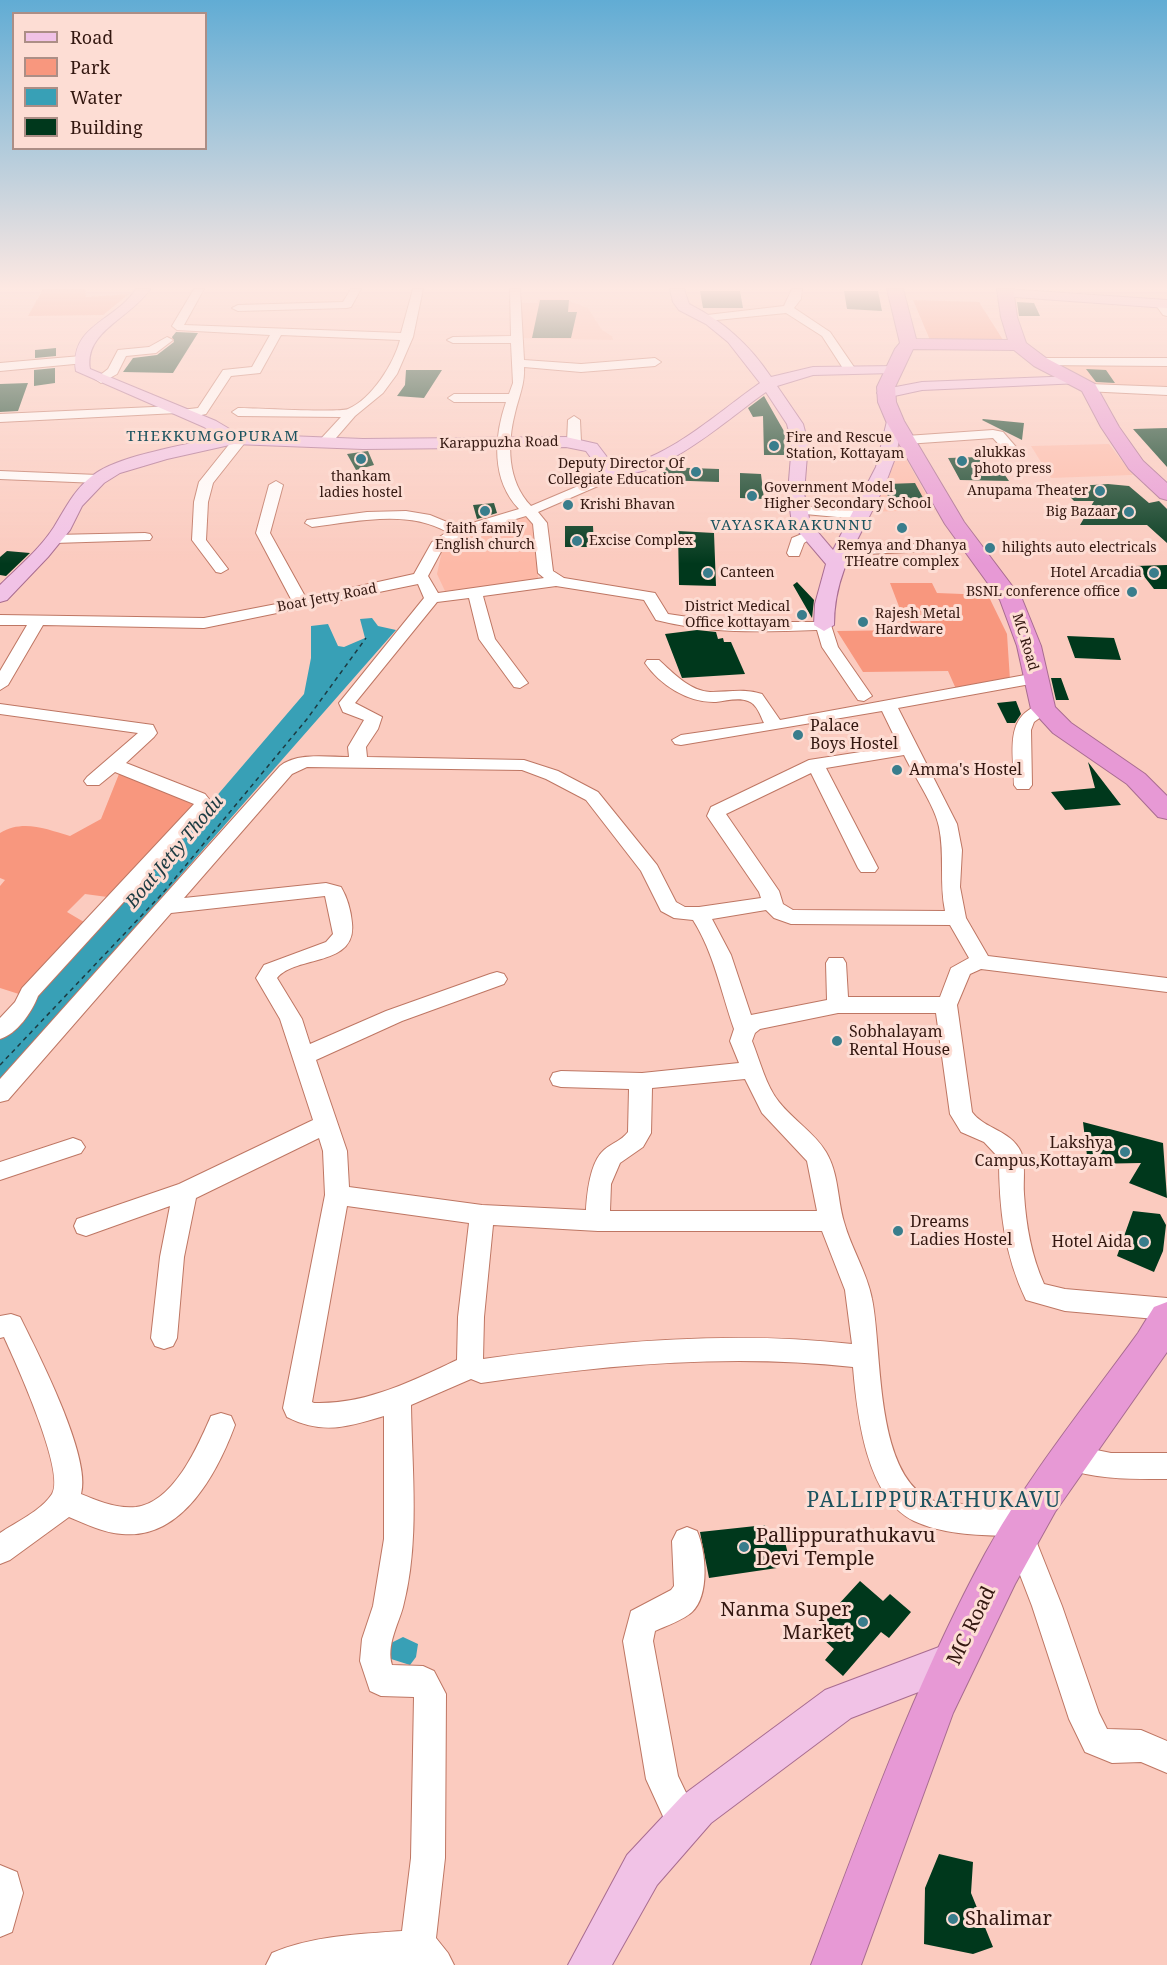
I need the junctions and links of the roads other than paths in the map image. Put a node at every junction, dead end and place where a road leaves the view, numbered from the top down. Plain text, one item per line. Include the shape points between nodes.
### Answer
1 (889, 380) edge
2 (105, 381) edge
3 (221, 381) edge
4 (387, 381) edge
5 (519, 381) edge
6 (766, 381) edge
7 (776, 381) edge
8 (893, 381) edge
9 (1077, 381) edge
10 (768, 384) junction
11 (1083, 384) junction
12 (1167, 391) edge
13 (289, 396) dead end
14 (454, 398) dead end
15 (514, 398) junction
16 (179, 412) junction
17 (238, 412) dead end
18 (284, 412) junction
19 (351, 413) junction
20 (0, 418) edge
21 (574, 420) dead end
22 (900, 431) junction
23 (237, 440) junction
24 (503, 442) junction
25 (574, 442) junction
26 (324, 443) junction
27 (1009, 447) dead end
28 (621, 473) junction
29 (0, 475) edge
30 (98, 479) junction
31 (1159, 480) edge
32 (276, 485) dead end
33 (1167, 494) edge
34 (799, 510) junction
35 (529, 511) junction
36 (859, 515) junction
37 (312, 523) dead end
38 (457, 532) junction
39 (809, 535) junction
40 (145, 537) dead end
41 (54, 539) junction
42 (971, 546) junction
43 (794, 553) dead end
44 (839, 558) junction
45 (221, 569) dead end
46 (420, 577) junction
47 (556, 581) junction
48 (474, 592) junction
49 (0, 596) edge
50 (432, 598) junction
51 (301, 603) junction
52 (0, 620) edge
53 (38, 620) junction
54 (824, 625) junction
55 (653, 663) dead end
56 (1036, 678) junction
57 (520, 682) dead end
58 (0, 685) edge
59 (864, 696) dead end
60 (888, 706) junction
61 (0, 709) edge
62 (1043, 709) junction
63 (774, 726) junction
64 (681, 740) dead end
65 (911, 749) junction
66 (359, 761) junction
67 (114, 764) junction
68 (815, 764) junction
69 (93, 781) dead end
70 (1023, 785) dead end
71 (1167, 811) edge
72 (868, 868) dead end
73 (771, 903) junction
74 (164, 908) junction
75 (699, 914) junction
76 (956, 918) junction
77 (981, 962) junction
78 (836, 963) dead end
79 (497, 979) dead end
80 (1167, 985) edge
81 (838, 1005) junction
82 (946, 1005) junction
83 (745, 1029) junction
84 (0, 1031) edge
85 (303, 1057) junction
86 (754, 1070) junction
87 (561, 1079) dead end
88 (642, 1082) junction
89 (0, 1094) edge
90 (326, 1124) junction
91 (73, 1147) dead end
92 (0, 1171) edge
93 (185, 1192) junction
94 (337, 1195) junction
95 (482, 1215) junction
96 (598, 1221) junction
97 (831, 1221) junction
98 (86, 1227) dead end
99 (1167, 1309) edge
100 (1167, 1318) edge
101 (0, 1327) edge
102 (164, 1338) dead end
103 (864, 1357) junction
104 (470, 1367) junction
105 (397, 1399) junction
106 (221, 1425) dead end
107 (1072, 1458) junction
108 (1167, 1466) edge
109 (65, 1501) junction
110 (1022, 1529) junction
111 (687, 1541) dead end
112 (0, 1550) edge
113 (955, 1660) junction
114 (1167, 1757) edge
115 (684, 1824) junction
116 (0, 1882) edge
117 (0, 1920) edge
118 (426, 1956) edge
119 (284, 1965) edge
120 (589, 1965) edge
121 (836, 1965) edge

1 - 22 highway, MC Road
2 - 16 main road
3 - 16 street via 204,410
4 - 19 street
5 - 15 street
6 - 10 main road
7 - 10 main road
8 - 11 main road via 922,386
9 - 11 highway
10 - 28 main road via 669,453 634,471
10 - 34 main road via 795,424 800,443 796,493
11 - 12 street
11 - 31 highway via 1129,457
13 - 18 street
14 - 15 street
15 - 24 street
16 - 20 street
16 - 23 main road
17 - 18 street
18 - 19 street
19 - 26 street
21 - 25 street
22 - 27 street via 993,434
22 - 36 main road
22 - 42 highway, MC Road
23 - 26 main road, Karappuzha Road
23 - 30 main road, Karappuzha Road via 147,460
23 - 45 street via 206,482 201,502 198,540
24 - 25 main road, Karappuzha Road
24 - 26 main road, Karappuzha Road
24 - 35 street via 504,471 517,499
25 - 28 main road, Karappuzha Road via 591,447 604,467
28 - 35 street
29 - 30 street
30 - 41 main road via 74,504
31 - 33 highway
32 - 51 street via 263,532
34 - 36 street
34 - 39 main road via 801,524
35 - 38 street
35 - 47 street via 540,523 546,573
36 - 44 main road
37 - 38 street via 410,517 447,525
38 - 46 street via 436,545
39 - 43 street via 797,541
39 - 44 main road
40 - 41 street
41 - 49 main road
42 - 44 street
42 - 56 highway, MC Road via 1011,599
44 - 54 main road via 822,604
46 - 50 street
46 - 51 street, Boat Jetty Road
47 - 48 street
47 - 54 street via 650,596 662,616 685,622 742,627
48 - 50 street
48 - 57 street via 487,639
50 - 66 street via 350,697 349,708 373,717 357,743
51 - 53 street, Boat Jetty Road via 204,623
52 - 53 street, Boat Jetty Road
53 - 58 street
54 - 59 street via 830,647
55 - 63 street via 695,694 756,698
56 - 60 street
56 - 62 highway, MC Road
60 - 63 street
60 - 65 street
61 - 67 street via 147,729 148,733
62 - 70 street via 1026,719 1022,730
62 - 71 highway via 1062,728 1143,784
63 - 64 street
65 - 68 street
65 - 76 street via 948,824 952,850 950,887
66 - 74 street via 292,765
66 - 75 street via 524,765 552,775 591,796 650,869 668,906 681,913
67 - 69 street
67 - 84 street via 199,798 204,804 29,993 24,1006
68 - 72 street
68 - 73 street via 725,807 716,816 769,891
73 - 75 street
73 - 76 street via 777,912 791,917
74 - 85 street via 299,891 334,892 343,934 333,947 271,970 267,978 291,1018
74 - 89 street
75 - 83 street via 724,958
76 - 77 street
77 - 80 street
77 - 82 street via 965,966 956,974
78 - 81 street
79 - 85 street via 394,1016
81 - 82 street
81 - 83 street via 754,1022
82 - 99 street via 961,1114 969,1126 992,1136 1011,1155 1015,1239 1035,1292 1065,1300
83 - 86 street via 741,1041
85 - 90 street
86 - 88 street
86 - 97 street via 770,1107 817,1157
87 - 88 street
88 - 96 street via 639,1133 630,1148 611,1157 599,1184
90 - 93 street
90 - 94 street via 335,1151
91 - 92 street
93 - 98 street
93 - 102 street via 172,1257
94 - 95 street
94 - 105 street via 297,1408 316,1417 354,1413
95 - 96 street
95 - 104 street
96 - 97 street
97 - 103 street via 857,1284
100 - 107 highway, MC Road
101 - 109 street via 11,1325 68,1463 70,1484
103 - 104 street via 716,1348 482,1371
103 - 110 street via 879,1446 898,1490 915,1507 941,1516
104 - 105 street
105 - 118 street via 399,1539 388,1606 376,1639 375,1661 381,1680 423,1682 430,1694
106 - 109 street via 193,1484 157,1513 132,1521 101,1515
107 - 108 street via 1111,1466
107 - 110 highway, MC Road
109 - 112 street via 36,1527
110 - 113 highway, MC Road
110 - 114 street via 1085,1719 1096,1741 1112,1747 1141,1746
111 - 115 street via 689,1589 682,1601 642,1622 638,1641 662,1779
113 - 115 main road via 839,1704 698,1809
113 - 121 highway, MC Road via 934,1704
115 - 120 main road via 642,1870
116 - 117 street via 5,1884 6,1893
118 - 119 street via 360,1951

